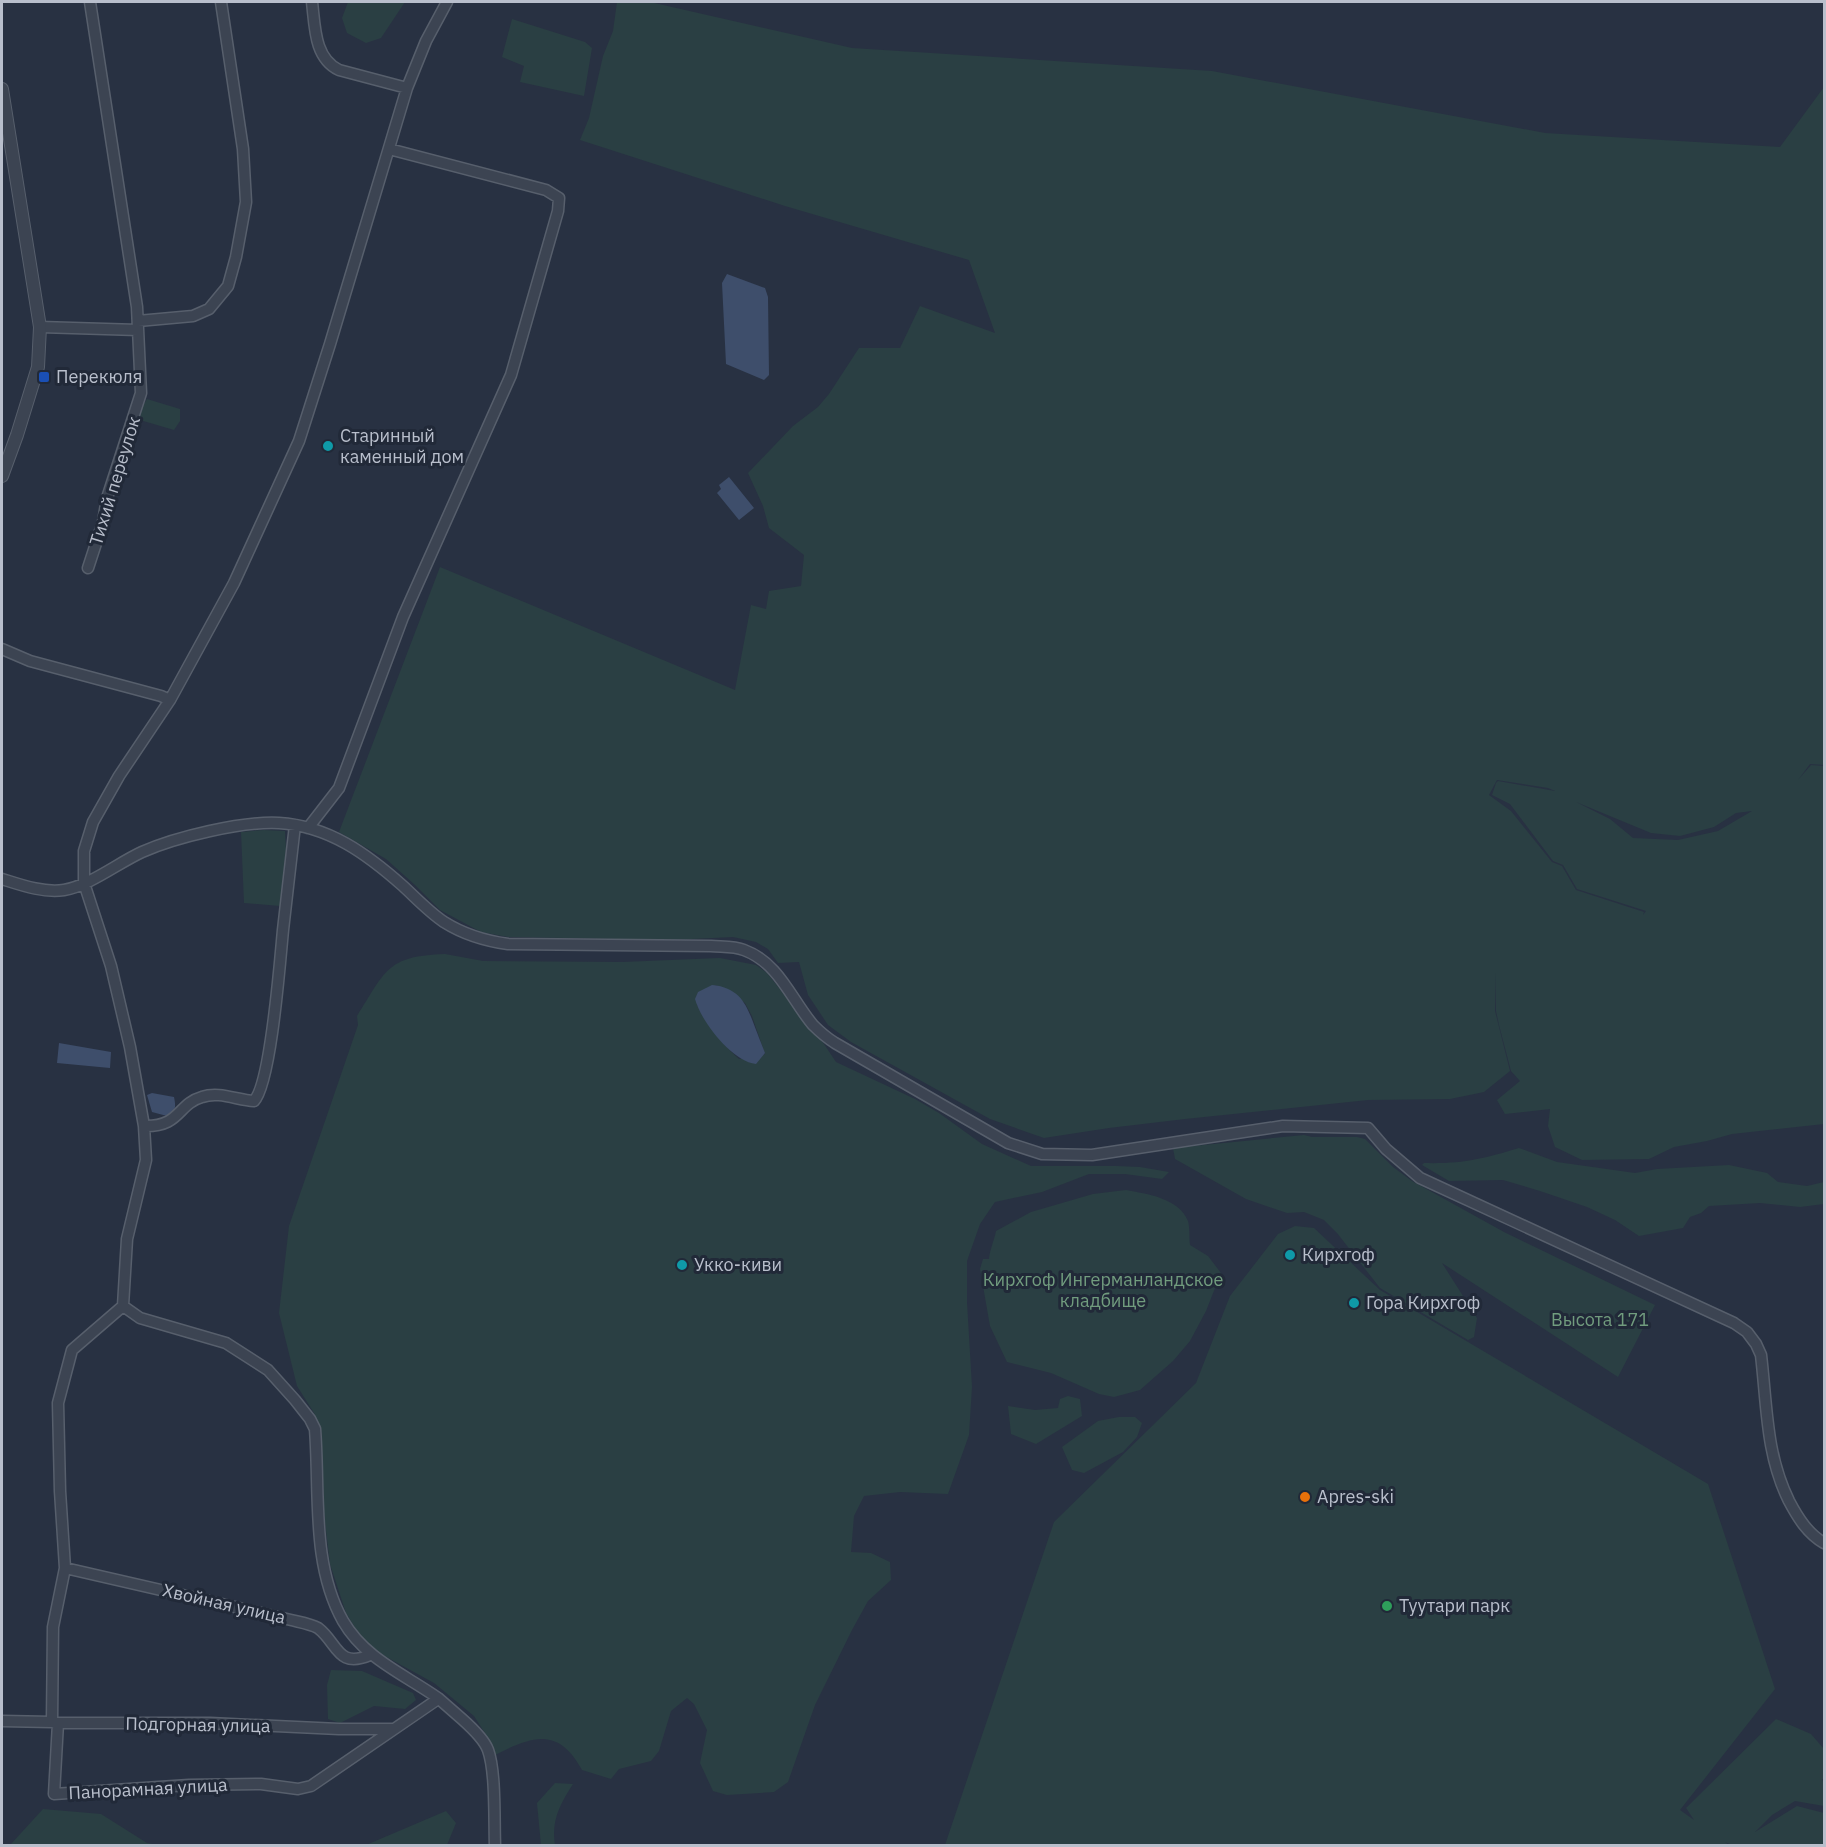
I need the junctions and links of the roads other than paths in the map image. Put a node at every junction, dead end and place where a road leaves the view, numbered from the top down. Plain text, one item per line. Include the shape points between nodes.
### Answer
1 (90, 2) edge
2 (221, 2) edge
3 (312, 2) edge
4 (447, 2) edge
5 (407, 88) junction
6 (2, 89) edge
7 (389, 149) junction
8 (138, 326) junction
9 (40, 327) junction
10 (2, 476) edge
11 (88, 568) dead end
12 (2, 649) edge
13 (170, 700) junction
14 (295, 825) junction
15 (308, 828) junction
16 (2, 879) edge
17 (84, 883) junction
18 (144, 1126) junction
19 (123, 1306) junction
20 (1824, 1543) edge
21 (65, 1568) junction
22 (370, 1655) junction
23 (438, 1699) junction
24 (2, 1721) edge
25 (55, 1722) junction
26 (395, 1729) junction
27 (495, 1845) edge

1 - 8 street
2 - 8 street via 246,192 236,256 228,286 209,309 193,316
3 - 5 street via 316,38 329,66
4 - 5 street
5 - 7 street
6 - 9 street
7 - 13 street via 299,441 234,583
7 - 15 street via 546,190 559,198 558,211 511,375 404,617 339,788
8 - 9 street
8 - 11 street, Тихий переулок via 141,393
9 - 10 street via 39,367
12 - 13 street via 30,661
13 - 17 street via 93,822 84,851
14 - 15 street
14 - 17 street via 236,826 188,838 144,851
14 - 18 street via 272,1032 258,1096 254,1101 201,1097 170,1122
15 - 20 street via 341,839 362,852 445,922 494,942 742,949 779,975 813,1024 835,1043 1025,1150 1092,1155 1283,1126 1368,1128 1404,1166 1434,1186 1696,1304 1747,1332 1761,1355 1769,1438 1780,1483 1795,1513
16 - 17 street via 34,888 64,890
17 - 18 street via 111,966
18 - 19 street via 146,1160 127,1239
19 - 21 street via 72,1350 58,1403
19 - 22 street via 140,1318 226,1343 268,1370 310,1419 315,1429 325,1575 344,1622
21 - 22 street, Хвойная улица via 316,1627 336,1651 349,1659
21 - 25 street via 53,1627
22 - 23 street
23 - 26 street
23 - 27 street via 470,1726 488,1748
24 - 25 street, Подгорная улица
25 - 26 street, Подгорная улица
25 - 26 street, Панорамная улица via 54,1794 189,1785 261,1784 298,1790 311,1786

